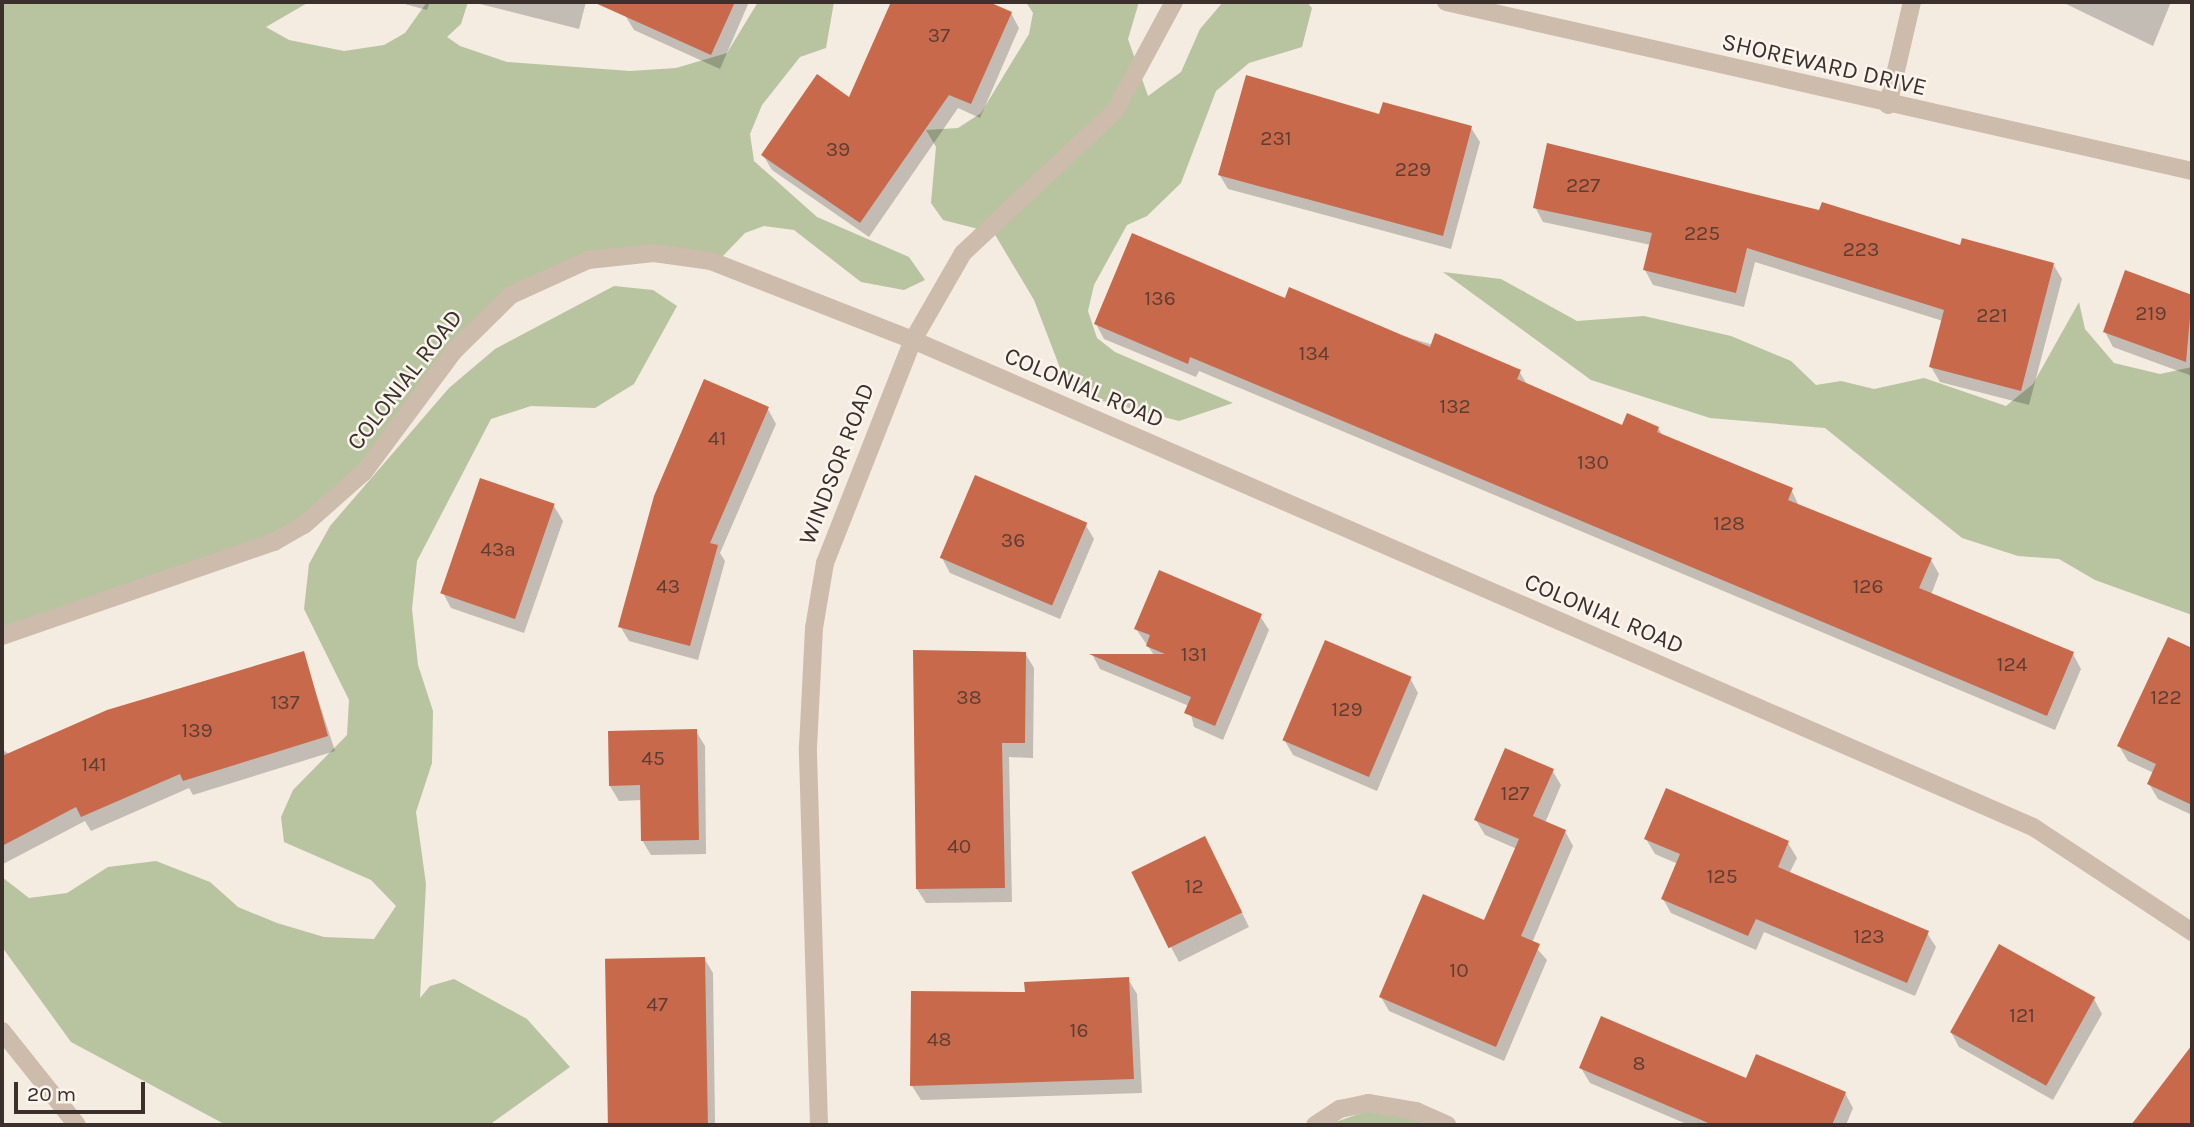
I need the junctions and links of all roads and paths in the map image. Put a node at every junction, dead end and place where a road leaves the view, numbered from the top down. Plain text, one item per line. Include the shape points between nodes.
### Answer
1 (1174, 2) edge
2 (1446, 2) edge
3 (1912, 2) edge
4 (1888, 105) junction
5 (2192, 172) edge
6 (913, 340) junction
7 (2, 636) edge
8 (2192, 932) edge
9 (2, 1031) edge
10 (77, 1125) edge
11 (819, 1125) edge
12 (1315, 1125) edge
13 (1447, 1125) edge

1 - 6 street, WINDSOR ROAD via 1115,111 1082,149 970,245
2 - 4 street, SHOREWARD DRIVE
3 - 4 street
4 - 5 street, SHOREWARD DRIVE
6 - 7 street, COLONIAL ROAD via 711,261 654,253 588,260 511,295 482,320 364,472 304,525 274,542
6 - 8 street, COLONIAL ROAD via 2033,827
6 - 11 street, WINDSOR ROAD via 840,517 814,628 808,747
9 - 10 street
12 - 13 street via 1340,1109 1368,1103 1394,1105

